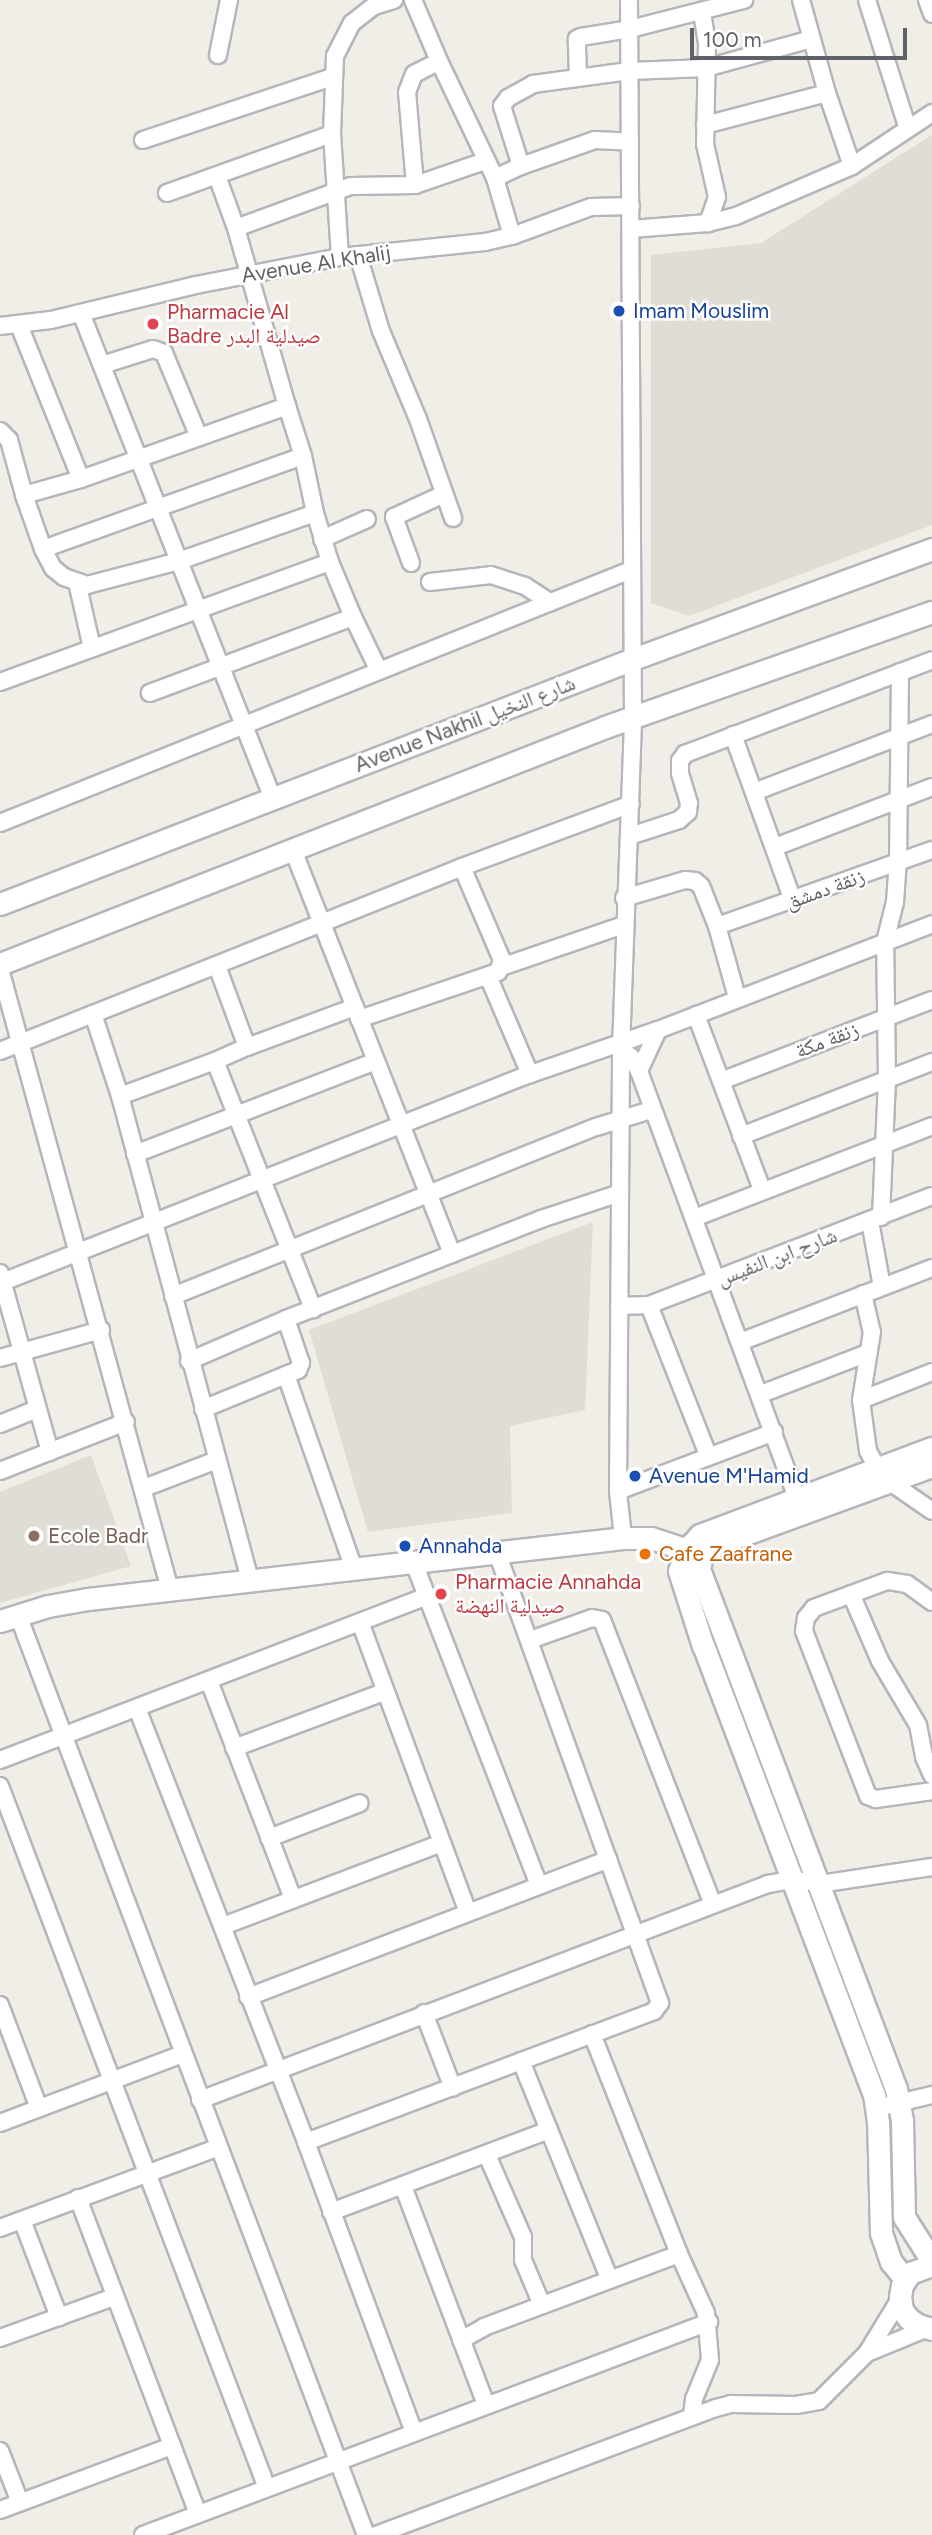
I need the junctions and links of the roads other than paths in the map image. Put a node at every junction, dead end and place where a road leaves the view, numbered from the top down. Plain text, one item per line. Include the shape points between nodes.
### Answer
1 (229, 0) edge
2 (394, 0) edge
3 (413, 0) edge
4 (629, 0) edge
5 (744, 0) edge
6 (801, 0) edge
7 (867, 0) edge
8 (927, 0) edge
9 (366, 3) edge
10 (702, 12) junction
11 (932, 14) edge
12 (630, 29) junction
13 (811, 39) junction
14 (218, 55) dead end
15 (439, 61) junction
16 (706, 68) junction
17 (629, 71) junction
18 (578, 76) junction
19 (332, 77) junction
20 (827, 93) junction
21 (932, 113) edge
22 (705, 125) junction
23 (908, 129) junction
24 (332, 134) junction
25 (143, 141) dead end
26 (630, 142) junction
27 (485, 161) junction
28 (521, 166) junction
29 (852, 166) junction
30 (217, 176) junction
31 (495, 178) junction
32 (415, 185) junction
33 (335, 192) junction
34 (167, 193) dead end
35 (631, 206) junction
36 (708, 223) junction
37 (236, 228) junction
38 (631, 229) junction
39 (512, 236) junction
40 (358, 255) junction
41 (340, 257) junction
42 (250, 275) junction
43 (81, 313) junction
44 (19, 325) junction
45 (0, 326) edge
46 (102, 365) junction
47 (287, 406) junction
48 (0, 431) edge
49 (199, 437) junction
50 (303, 456) junction
51 (139, 457) junction
52 (81, 479) junction
53 (444, 494) junction
54 (24, 495) junction
55 (158, 506) junction
56 (315, 513) junction
57 (453, 518) dead end
58 (367, 519) dead end
59 (322, 539) junction
60 (43, 549) junction
61 (932, 550) edge
62 (179, 561) junction
63 (330, 562) junction
64 (411, 563) dead end
65 (631, 570) junction
66 (77, 582) junction
67 (430, 582) dead end
68 (550, 602) junction
69 (200, 611) junction
70 (932, 612) edge
71 (353, 617) junction
72 (92, 648) junction
73 (633, 659) junction
74 (932, 660) edge
75 (222, 667) junction
76 (379, 671) junction
77 (900, 672) junction
78 (0, 682) edge
79 (150, 693) dead end
80 (634, 717) junction
81 (932, 724) edge
82 (246, 725) junction
83 (733, 735) junction
84 (900, 736) junction
85 (932, 788) edge
86 (754, 792) junction
87 (272, 799) junction
88 (900, 799) junction
89 (631, 804) junction
90 (0, 823) edge
91 (630, 836) junction
92 (775, 848) junction
93 (293, 850) junction
94 (932, 850) edge
95 (898, 863) junction
96 (462, 867) junction
97 (624, 898) junction
98 (793, 901) junction
99 (0, 904) edge
100 (322, 924) junction
101 (932, 924) edge
102 (624, 925) junction
103 (717, 926) junction
104 (885, 942) junction
105 (217, 965) junction
106 (0, 966) edge
107 (494, 971) junction
108 (737, 997) junction
109 (932, 1000) edge
110 (357, 1013) junction
111 (93, 1014) junction
112 (696, 1014) junction
113 (884, 1018) junction
114 (658, 1030) junction
115 (20, 1043) junction
116 (621, 1045) junction
117 (247, 1047) junction
118 (0, 1051) edge
119 (215, 1061) junction
120 (376, 1061) junction
121 (932, 1062) edge
122 (639, 1071) junction
123 (530, 1074) junction
124 (887, 1078) junction
125 (721, 1081) junction
126 (120, 1096) junction
127 (651, 1110) junction
128 (235, 1116) junction
129 (622, 1120) junction
130 (401, 1124) junction
131 (932, 1126) edge
132 (741, 1136) junction
133 (885, 1143) junction
134 (135, 1154) junction
135 (262, 1179) junction
136 (762, 1190) junction
137 (620, 1193) junction
138 (428, 1194) junction
139 (932, 1196) edge
140 (694, 1218) junction
141 (875, 1219) junction
142 (152, 1222) junction
143 (289, 1249) junction
144 (78, 1251) junction
145 (452, 1254) junction
146 (932, 1268) edge
147 (1, 1279) edge
148 (718, 1280) junction
149 (881, 1287) junction
150 (863, 1294) junction
151 (173, 1296) junction
152 (649, 1305) junction
153 (620, 1306) junction
154 (313, 1309) junction
155 (286, 1319) junction
156 (101, 1330) junction
157 (740, 1342) junction
158 (20, 1350) junction
159 (868, 1353) junction
160 (0, 1358) edge
161 (189, 1361) junction
162 (932, 1373) edge
163 (286, 1375) junction
164 (761, 1394) junction
165 (861, 1400) junction
166 (37, 1409) junction
167 (203, 1409) junction
168 (127, 1422) junction
169 (0, 1424) edge
170 (774, 1432) junction
171 (50, 1452) junction
172 (709, 1457) junction
173 (217, 1460) junction
174 (928, 1461) edge
175 (0, 1471) edge
176 (883, 1475) junction
177 (144, 1488) junction
178 (618, 1491) junction
179 (797, 1498) junction
180 (932, 1511) edge
181 (622, 1538) junction
182 (695, 1552) junction
183 (497, 1553) junction
184 (414, 1563) junction
185 (354, 1569) junction
186 (250, 1580) junction
187 (170, 1590) junction
188 (851, 1594) junction
189 (425, 1597) junction
190 (932, 1602) edge
191 (9, 1618) edge
192 (360, 1622) junction
193 (530, 1640) junction
194 (209, 1681) junction
195 (384, 1692) junction
196 (137, 1708) junction
197 (64, 1735) junction
198 (234, 1748) junction
199 (0, 1760) edge
200 (932, 1775) edge
201 (0, 1786) edge
202 (932, 1791) edge
203 (360, 1802) dead end
204 (269, 1838) junction
205 (442, 1843) junction
206 (609, 1859) junction
207 (932, 1867) edge
208 (791, 1880) junction
209 (816, 1882) junction
210 (539, 1885) junction
211 (293, 1899) junction
212 (713, 1904) junction
213 (468, 1912) junction
214 (223, 1926) junction
215 (637, 1934) junction
216 (248, 1997) junction
217 (1, 2011) edge
218 (424, 2013) junction
219 (592, 2034) junction
220 (183, 2054) junction
221 (521, 2061) junction
222 (278, 2070) junction
223 (111, 2081) junction
224 (453, 2088) junction
225 (932, 2095) edge
226 (200, 2100) junction
227 (900, 2103) junction
228 (39, 2108) junction
229 (877, 2108) junction
230 (0, 2123) edge
231 (549, 2130) junction
232 (306, 2142) junction
233 (219, 2147) junction
234 (487, 2155) junction
235 (148, 2173) junction
236 (403, 2186) junction
237 (78, 2198) junction
238 (331, 2212) junction
239 (22, 2220) junction
240 (0, 2228) edge
241 (678, 2254) junction
242 (932, 2263) edge
243 (610, 2280) junction
244 (902, 2289) junction
245 (114, 2297) junction
246 (542, 2305) junction
247 (59, 2317) junction
248 (709, 2322) junction
249 (930, 2328) edge
250 (0, 2338) edge
251 (461, 2340) junction
252 (867, 2353) junction
253 (485, 2404) junction
254 (692, 2416) junction
255 (414, 2433) junction
256 (172, 2445) junction
257 (1, 2459) edge
258 (338, 2461) junction
259 (267, 2488) junction
260 (20, 2502) junction
261 (0, 2510) edge
262 (198, 2514) junction
263 (143, 2535) edge
264 (366, 2535) edge
265 (376, 2535) edge

1 - 14 street
2 - 9 street
3 - 15 street
4 - 12 street
5 - 10 street
6 - 13 street
7 - 23 street
8 - 11 street
9 - 19 street via 343,36
10 - 12 street
10 - 16 street
12 - 17 street
12 - 18 street via 577,39
13 - 16 street
13 - 20 street
15 - 27 street
15 - 32 street via 414,74 407,92
16 - 17 street
16 - 22 street
17 - 18 street
17 - 26 street
18 - 28 street via 533,84 502,106
19 - 24 street
19 - 25 street
20 - 22 street
20 - 29 street
21 - 23 street
22 - 36 street via 717,197
23 - 29 street
24 - 30 street
24 - 33 street
26 - 28 street via 595,140
26 - 35 street
27 - 31 street
27 - 32 street
28 - 31 street
29 - 36 street via 736,216
30 - 34 street
30 - 37 street
31 - 39 street
32 - 33 street via 351,186
33 - 37 street
33 - 41 street
35 - 38 street
35 - 39 street, Avenue Al Khalij via 591,207
36 - 38 street
37 - 42 street
38 - 65 street
39 - 40 street, Avenue Al Khalij
40 - 41 street, Avenue Al Khalij
40 - 53 street via 381,331
41 - 42 street, Avenue Al Khalij
42 - 43 street, Avenue Al Khalij
42 - 47 street
43 - 44 street, Avenue Al Khalij
43 - 46 street
44 - 45 street, Avenue Al Khalij
44 - 52 street
46 - 49 street via 153,349 164,353
46 - 51 street
47 - 49 street
47 - 50 street
48 - 54 street via 9,440
49 - 51 street
50 - 55 street
50 - 56 street
51 - 52 street
51 - 55 street
52 - 54 street
53 - 57 street
53 - 64 street via 394,517
54 - 60 street
55 - 60 street
55 - 62 street
56 - 59 street
56 - 62 street
58 - 59 street
59 - 63 street
60 - 66 street via 54,568
61 - 73 street, Avenue Nakhil شارع النخيل
62 - 66 street via 103,582
62 - 69 street
63 - 69 street
63 - 71 street
65 - 68 street
65 - 73 street
66 - 72 street
67 - 68 street via 491,575 525,586
68 - 76 street
69 - 72 street
69 - 75 street
70 - 80 street
71 - 75 street
71 - 76 street
72 - 78 street
73 - 80 street
73 - 87 street, Avenue Nakhil شارع النخيل
74 - 77 street
75 - 79 street
75 - 82 street
76 - 82 street
77 - 83 street
77 - 84 street
80 - 89 street
80 - 93 street
81 - 84 street
82 - 87 street
82 - 90 street
83 - 86 street
83 - 91 street via 685,754 680,761 688,812 679,820
84 - 86 street
84 - 88 street
85 - 88 street
86 - 92 street
87 - 99 street, Avenue Nakhil شارع النخيل
88 - 92 street
88 - 95 street
89 - 91 street
89 - 96 street
91 - 97 street
92 - 98 street
93 - 100 street
93 - 106 street
94 - 95 street, زنقة دمشق
95 - 98 street, زنقة دمشق
95 - 104 street
96 - 100 street
96 - 107 street via 502,960
97 - 102 street
97 - 103 street via 695,881 706,895
98 - 103 street, زنقة دمشق
100 - 105 street
100 - 110 street
101 - 104 street
102 - 107 street
102 - 116 street
103 - 108 street
104 - 108 street
104 - 113 street
105 - 111 street
105 - 117 street
106 - 115 street
107 - 110 street
107 - 123 street
108 - 112 street
109 - 113 street, زنقة مكة
110 - 117 street
110 - 120 street
111 - 115 street
111 - 126 street
112 - 114 street
112 - 125 street
113 - 124 street
113 - 125 street, زنقة مكة
114 - 116 street
114 - 122 street
115 - 118 street
115 - 144 street
116 - 122 street
116 - 123 street
116 - 129 street
117 - 119 street
119 - 126 street
119 - 128 street
120 - 128 street
120 - 130 street
121 - 124 street
122 - 127 street
123 - 130 street
124 - 132 street
124 - 133 street
125 - 132 street
126 - 134 street
127 - 129 street
127 - 140 street
128 - 134 street
128 - 135 street
129 - 137 street
129 - 138 street
130 - 135 street
130 - 138 street
131 - 133 street
132 - 136 street
133 - 136 street
133 - 141 street
134 - 142 street
135 - 142 street
135 - 143 street
136 - 140 street
137 - 145 street
137 - 153 street
138 - 143 street
138 - 145 street
139 - 141 street, شارح ابن النفيس
140 - 148 street
141 - 148 street, شارح ابن النفيس
141 - 149 street
142 - 144 street
142 - 151 street
143 - 151 street
143 - 154 street
144 - 147 street
144 - 156 street
145 - 154 street
146 - 149 street
147 - 158 street
148 - 152 street, شارح ابن النفيس
148 - 157 street
149 - 150 street
150 - 157 street
150 - 159 street via 872,1320
151 - 161 street
152 - 153 street, شارح ابن النفيس
152 - 172 street
153 - 178 street
154 - 155 street
155 - 161 street
155 - 163 street via 301,1363 298,1370
156 - 158 street
156 - 168 street
157 - 164 street
158 - 160 street
158 - 166 street
159 - 164 street
159 - 165 street
161 - 167 street
162 - 165 street
163 - 167 street
163 - 185 street
164 - 170 street
165 - 176 street via 868,1451
166 - 169 street
166 - 171 street
167 - 173 street
168 - 171 street
168 - 177 street
170 - 172 street
170 - 179 street
171 - 175 street
172 - 178 street
173 - 177 street
173 - 186 street
174 - 176 street
176 - 179 street
176 - 180 street
176 - 182 street
177 - 187 street
178 - 181 street
179 - 182 street via 700,1535
181 - 182 street via 651,1538
181 - 183 street
182 - 208 street via 680,1564 680,1579
182 - 209 street
183 - 184 street
183 - 193 street
184 - 185 street
184 - 189 street
185 - 186 street
186 - 187 street
187 - 191 street via 88,1599
188 - 190 street via 893,1580
188 - 200 street via 880,1661 918,1726
188 - 202 street via 810,1612 804,1631 867,1793 876,1799
189 - 192 street
189 - 210 street
191 - 197 street
192 - 194 street
192 - 195 street
193 - 206 street
193 - 212 street via 592,1618 601,1620
194 - 196 street
194 - 198 street
195 - 198 street
195 - 205 street
196 - 197 street
196 - 214 street
197 - 199 street
197 - 220 street
198 - 204 street
201 - 223 street
203 - 204 street
204 - 211 street
205 - 211 street
205 - 213 street
206 - 210 street
206 - 215 street
207 - 209 street
208 - 209 street
208 - 212 street
208 - 229 street
209 - 227 street
210 - 213 street
211 - 214 street
212 - 215 street
213 - 216 street
214 - 216 street
215 - 218 street
215 - 219 street via 660,1996 658,2008
216 - 222 street
217 - 228 street
218 - 222 street
218 - 224 street
219 - 221 street
219 - 241 street
220 - 223 street
220 - 226 street
221 - 224 street
221 - 231 street
222 - 226 street
222 - 232 street
223 - 228 street
223 - 235 street
224 - 232 street
225 - 227 street
226 - 233 street
227 - 229 street
227 - 242 street via 904,2217
228 - 230 street
229 - 244 street via 878,2216
231 - 234 street
231 - 243 street
232 - 238 street
233 - 235 street
233 - 258 street
234 - 236 street
234 - 246 street via 523,2237 523,2260
235 - 237 street
235 - 259 street
236 - 238 street
236 - 251 street
237 - 239 street
237 - 245 street
238 - 255 street
239 - 240 street
239 - 247 street
241 - 243 street
241 - 248 street
242 - 244 street via 915,2269
243 - 246 street
244 - 249 street via 909,2319
244 - 252 street
245 - 247 street
245 - 256 street
246 - 251 street
247 - 250 street
248 - 253 street
248 - 254 street via 710,2360
249 - 252 street
251 - 253 street
252 - 254 street via 819,2401 731,2404
253 - 255 street
254 - 265 street
255 - 258 street
256 - 260 street
256 - 262 street
257 - 260 street
258 - 259 street
258 - 264 street
259 - 262 street
260 - 261 street
262 - 263 street

